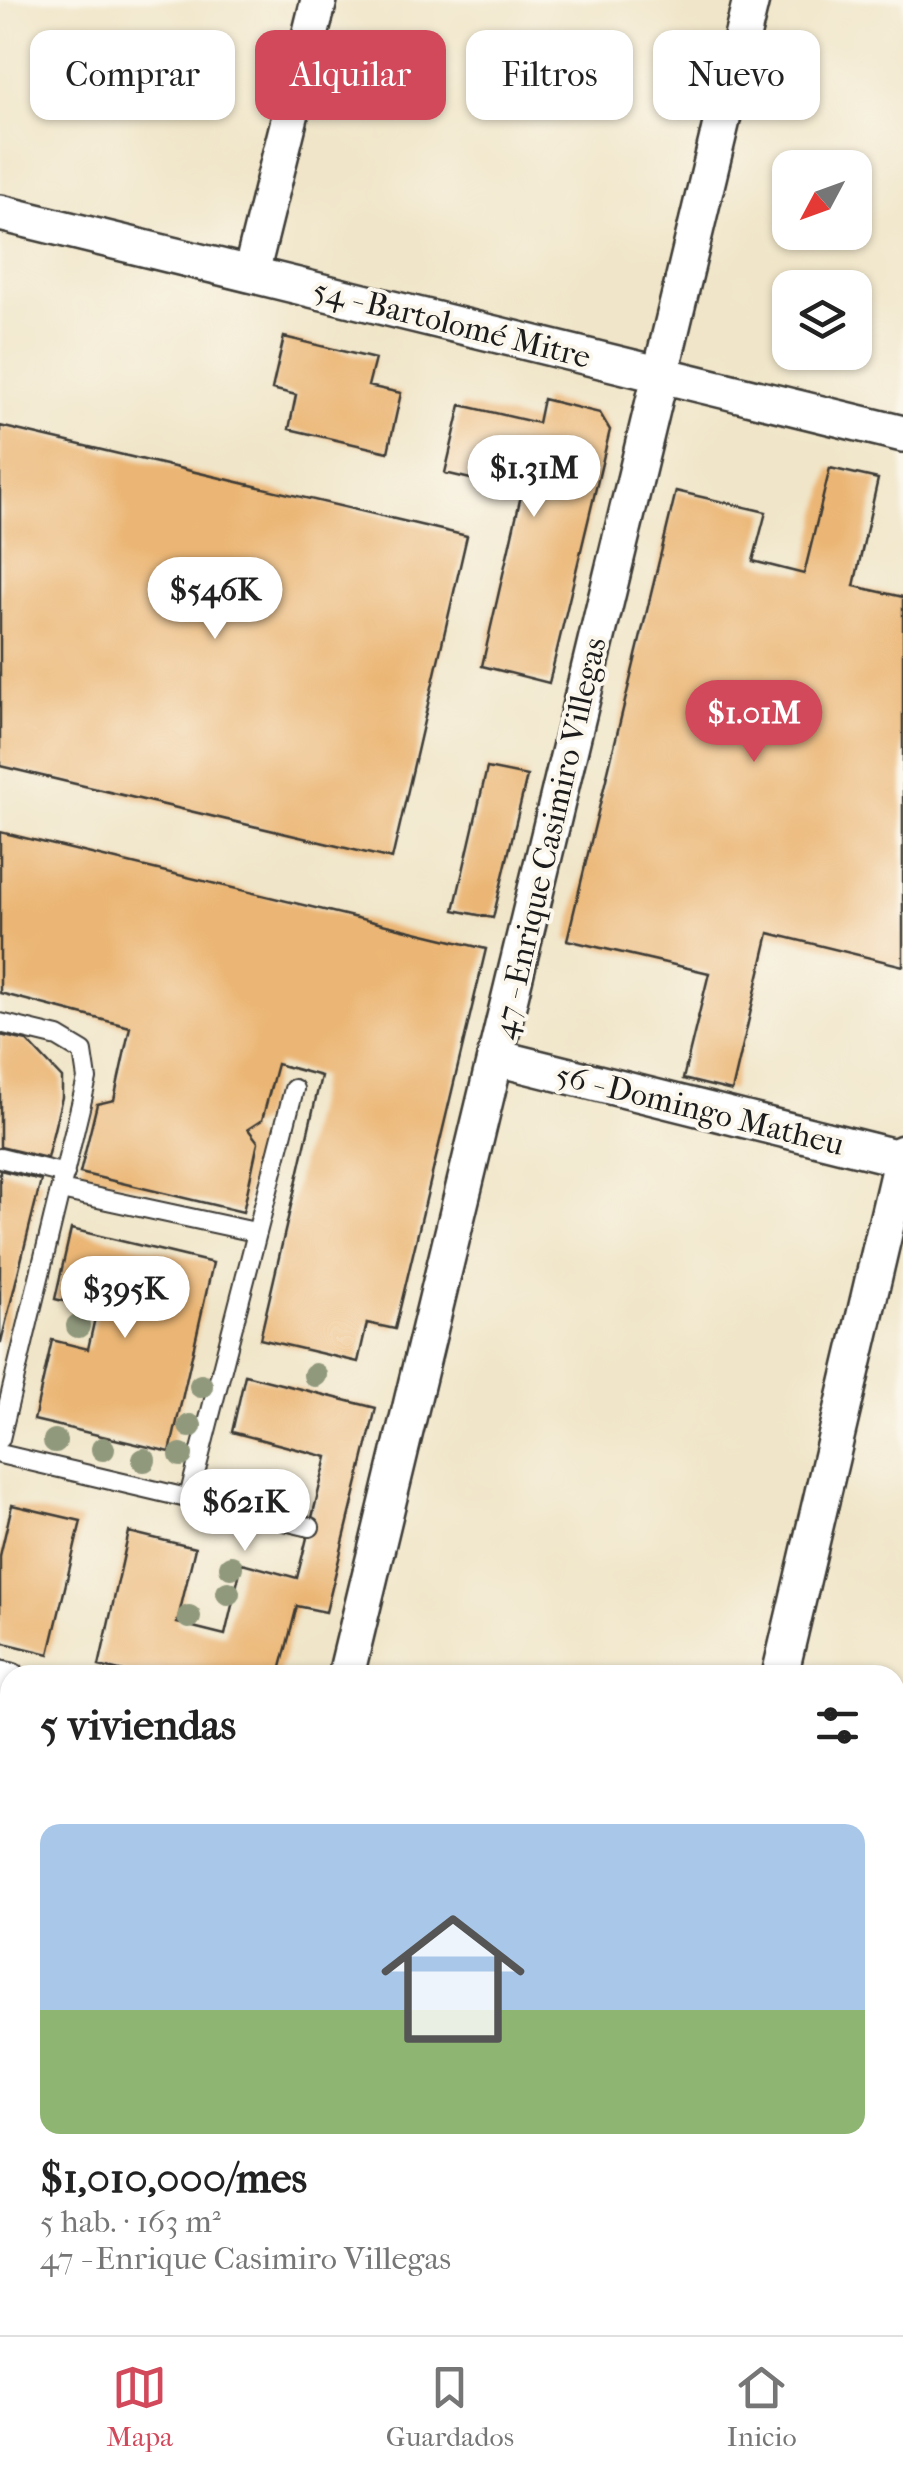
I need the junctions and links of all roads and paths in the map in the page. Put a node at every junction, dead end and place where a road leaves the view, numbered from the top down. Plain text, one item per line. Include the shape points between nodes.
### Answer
1 (319, 0) edge
2 (751, 0) edge
3 (0, 213) edge
4 (251, 273) junction
5 (659, 374) junction
6 (903, 434) edge
7 (0, 1024) edge
8 (497, 1058) junction
9 (294, 1088) dead end
10 (902, 1157) edge
11 (0, 1158) edge
12 (63, 1182) junction
13 (256, 1232) junction
14 (0, 1439) edge
15 (0, 1454) edge
16 (189, 1497) junction
17 (310, 1526) dead end
18 (348, 1665) edge
19 (782, 1665) edge

1 - 4 street
2 - 5 street, 47 - Enrique Casimiro Villegas
3 - 4 street, 54 - Bartolomé Mitre
4 - 5 street, 54 - Bartolomé Mitre
5 - 6 street, 54 - Bartolomé Mitre
5 - 8 street, 47 - Enrique Casimiro Villegas
7 - 12 lane via 58,1038 83,1052 87,1080
8 - 10 street, 56 - Domingo Matheu
8 - 18 street, 47 - Enrique Casimiro Villegas
9 - 13 lane
10 - 19 street
11 - 12 lane
12 - 13 lane
12 - 14 lane
13 - 16 lane
15 - 16 lane
16 - 17 lane

